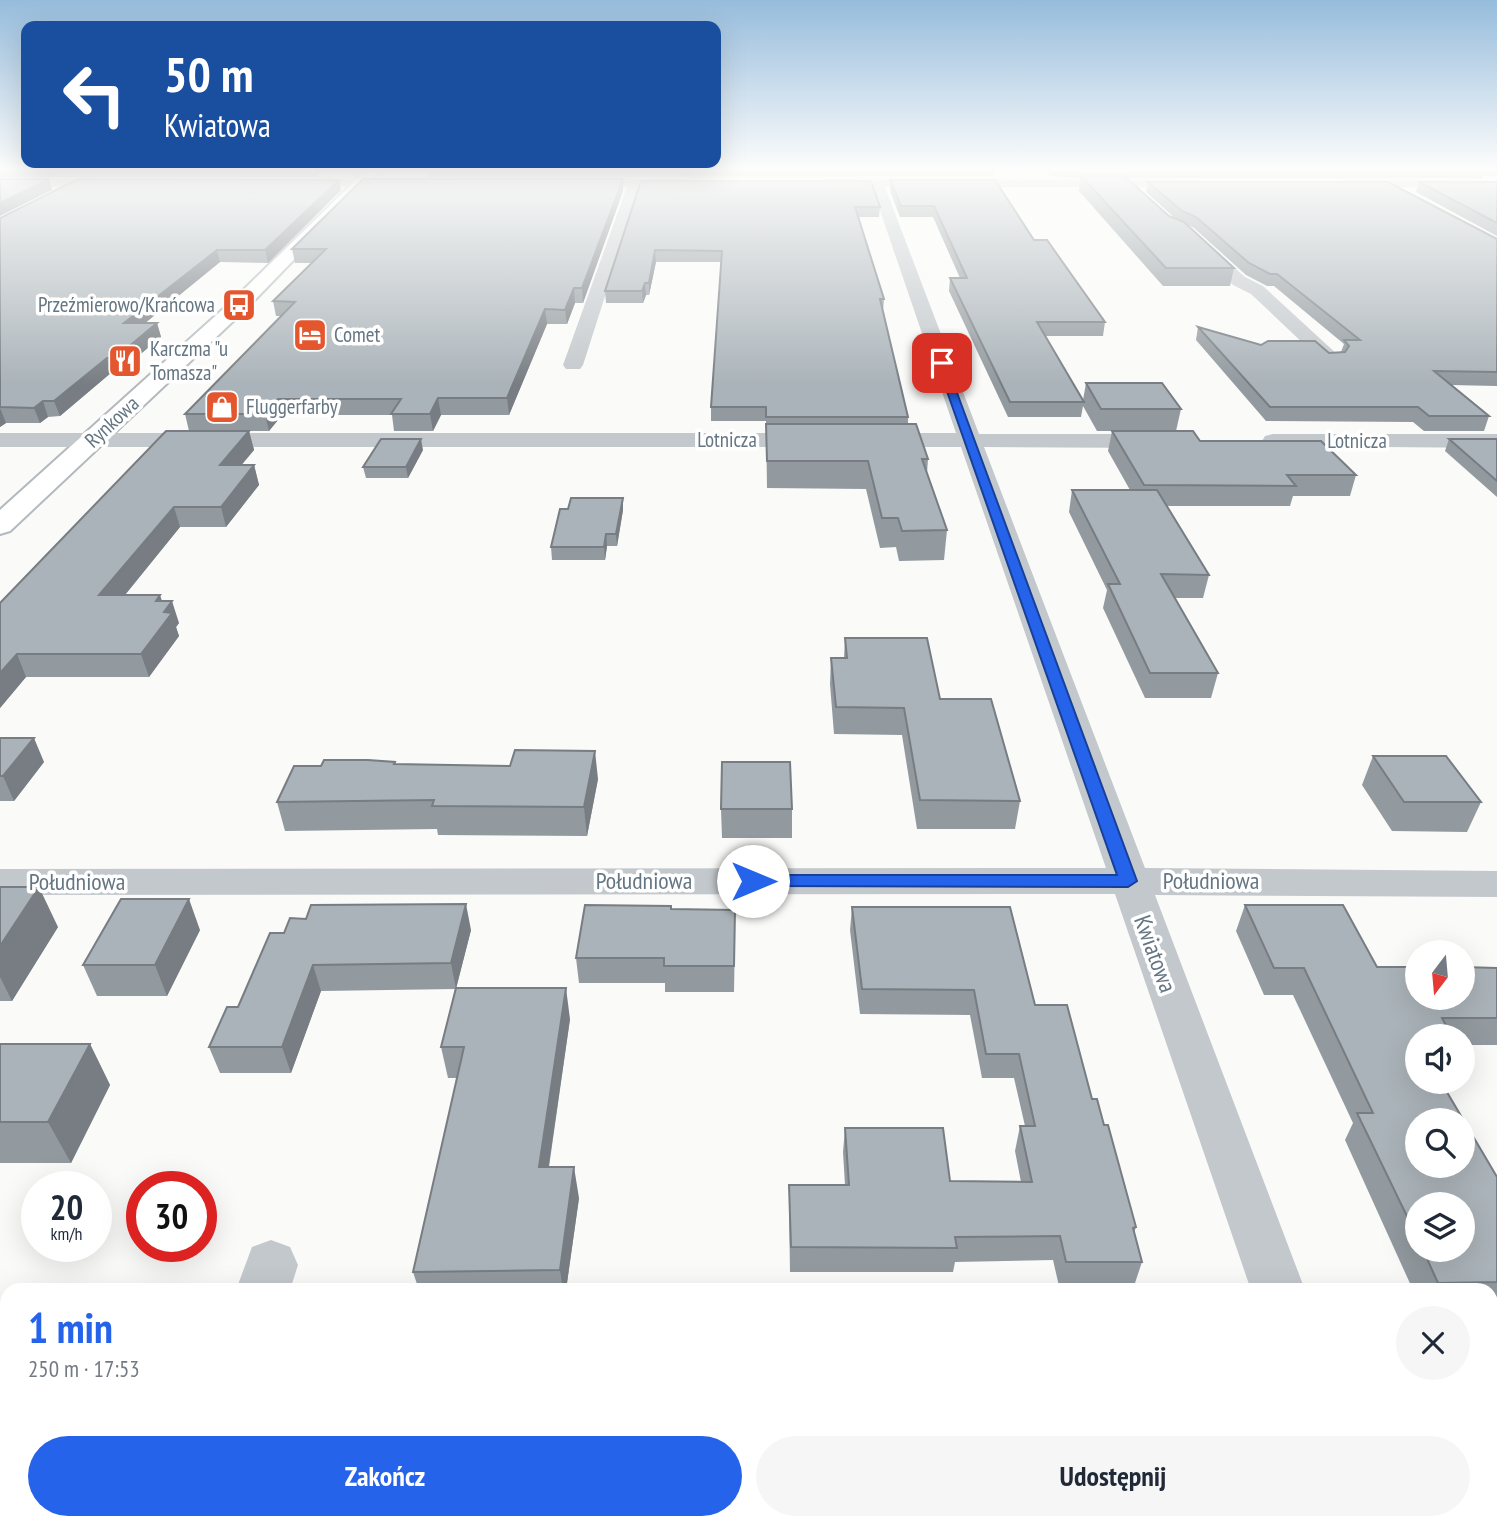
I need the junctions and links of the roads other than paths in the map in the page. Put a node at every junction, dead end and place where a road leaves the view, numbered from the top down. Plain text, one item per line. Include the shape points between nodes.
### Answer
1 (303, 242) edge
2 (615, 242) edge
3 (899, 242) edge
4 (1197, 242) edge
5 (1332, 360) edge
6 (573, 365) dead end
7 (0, 440) edge
8 (92, 440) junction
9 (971, 440) junction
10 (1179, 441) edge
11 (1248, 441) edge
12 (1497, 441) edge
13 (0, 525) edge
14 (1128, 881) junction
15 (0, 882) edge
16 (1497, 884) edge
17 (1275, 1283) edge

1 - 8 street, Rynkowa
2 - 6 street
3 - 9 street, Kwiatowa
4 - 5 street
7 - 8 street, Lotnicza
8 - 9 street, Lotnicza
8 - 13 street, Rynkowa
9 - 10 street, Lotnicza
9 - 14 street, Kwiatowa
11 - 12 street, Lotnicza
14 - 15 street, Południowa
14 - 16 street, Południowa
14 - 17 street, Kwiatowa

